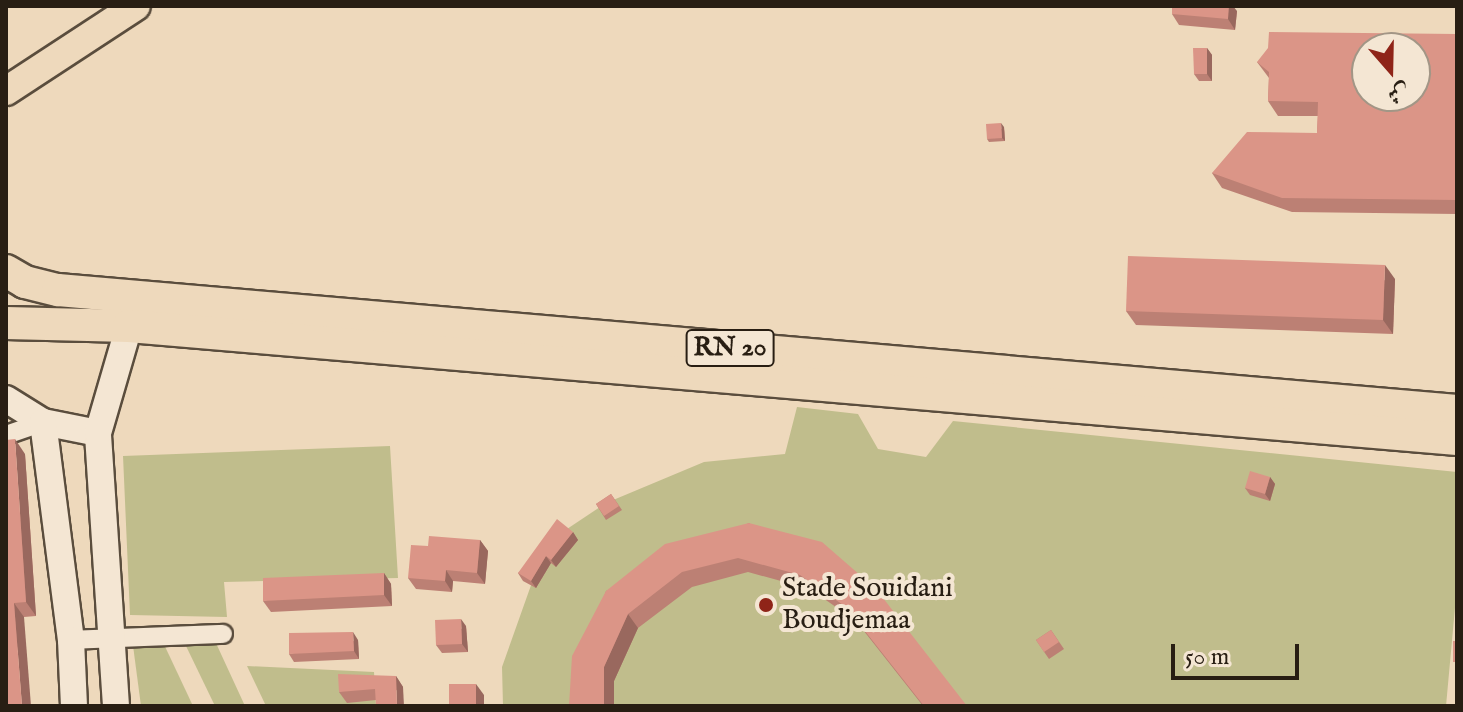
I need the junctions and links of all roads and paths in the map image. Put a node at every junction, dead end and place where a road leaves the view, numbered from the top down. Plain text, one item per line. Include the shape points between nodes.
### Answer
1 (136, 6) edge
2 (8, 91) edge
3 (6, 271) edge
4 (6, 323) edge
5 (129, 326) junction
6 (6, 399) edge
7 (1457, 411) edge
8 (43, 422) junction
9 (98, 433) junction
10 (6, 435) edge
11 (1457, 439) edge
12 (223, 634) dead end
13 (110, 637) junction
14 (71, 640) junction
15 (74, 706) edge
16 (116, 706) edge

1 - 2 main road
3 - 7 highway, RN 20 via 58,290
4 - 5 highway, RN 20
5 - 9 street
5 - 11 highway, RN 20
6 - 8 street
8 - 9 street
8 - 10 street
8 - 14 street
9 - 13 street
12 - 13 street
13 - 14 street
13 - 16 street
14 - 15 street

